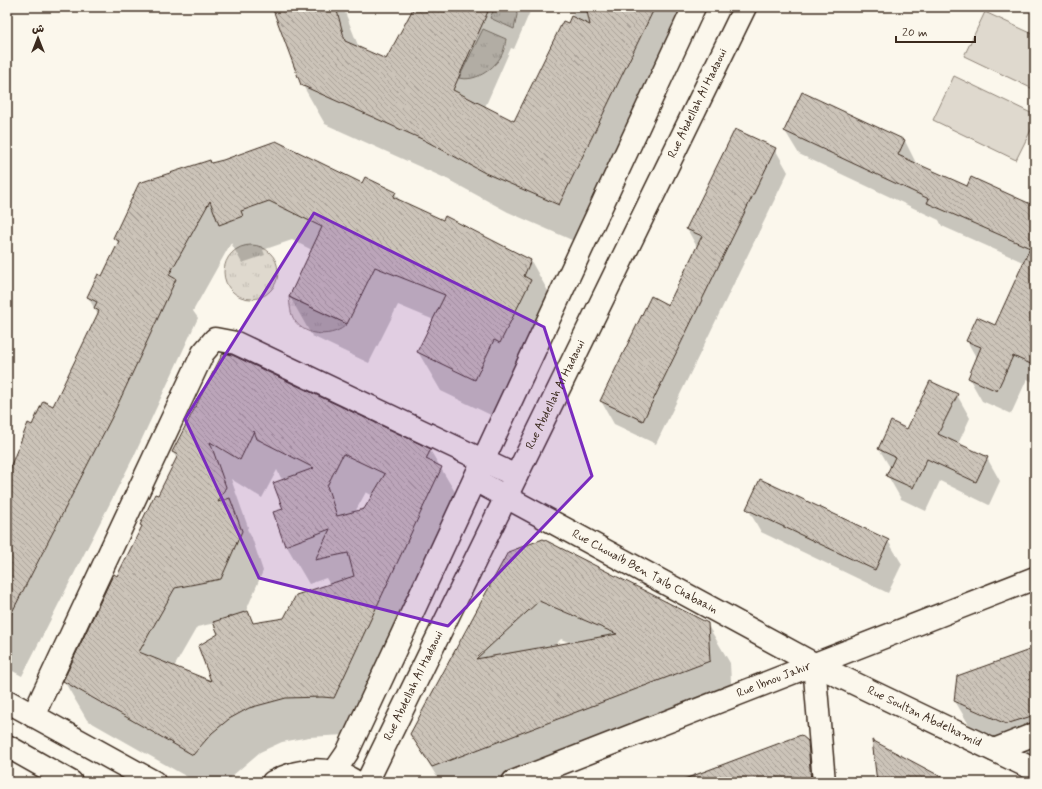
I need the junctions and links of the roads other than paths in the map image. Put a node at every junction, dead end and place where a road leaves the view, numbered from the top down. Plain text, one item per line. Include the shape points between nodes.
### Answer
1 (694, 7) edge
2 (745, 7) edge
3 (483, 460) junction
4 (516, 476) junction
5 (474, 480) junction
6 (506, 497) junction
7 (1035, 578) edge
8 (814, 664) junction
9 (7, 701) edge
10 (33, 716) junction
11 (1035, 734) edge
12 (7, 746) edge
13 (994, 750) junction
14 (1035, 770) edge
15 (334, 772) junction
16 (72, 782) edge
17 (154, 782) edge
18 (273, 782) edge
19 (356, 782) edge
20 (367, 782) edge
21 (513, 782) edge
22 (824, 782) edge

1 - 3 street
2 - 4 street, Rue Abdellah Al Hadaoui
3 - 4 street
3 - 5 street
3 - 10 street via 236,342 215,339 203,353
4 - 6 street, Rue Abdellah Al Hadaoui
5 - 6 street, Rue Chouaib Ben Taib Chabaain
5 - 15 street via 347,753
6 - 8 street, Rue Chouaib Ben Taib Chabaain
6 - 20 street, Rue Abdellah Al Hadaoui
7 - 8 street, Rue Ibnou Jahir
8 - 13 street, Rue Soultan Abdelhamid
8 - 21 street, Rue Ibnou Jahir
8 - 22 street
9 - 10 street
10 - 17 street
11 - 13 street
12 - 16 street
13 - 14 street, Rue Soultan Abdelhamid
15 - 18 street via 301,771
15 - 19 street

